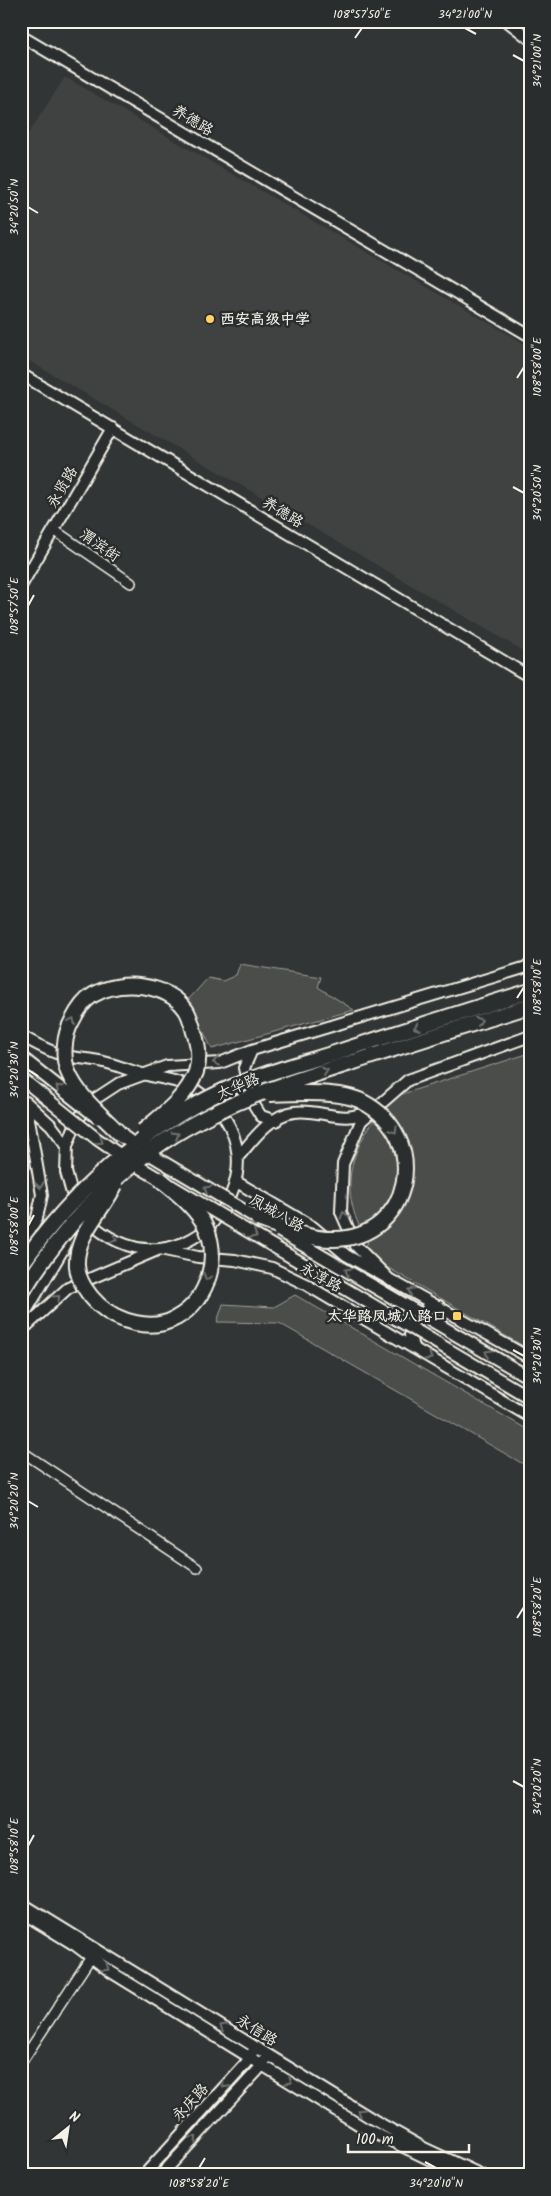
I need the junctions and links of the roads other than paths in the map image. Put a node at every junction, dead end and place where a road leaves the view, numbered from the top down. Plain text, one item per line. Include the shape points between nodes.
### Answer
1 (508, 21) edge
2 (21, 36) edge
3 (530, 39) edge
4 (530, 336) edge
5 (21, 374) edge
6 (113, 428) junction
7 (54, 530) junction
8 (131, 583) dead end
9 (21, 586) edge
10 (530, 677) edge
11 (530, 966) edge
12 (530, 991) edge
13 (530, 1006) edge
14 (21, 1036) edge
15 (530, 1036) edge
16 (252, 1050) junction
17 (21, 1057) edge
18 (145, 1075) junction
19 (21, 1078) edge
20 (254, 1095) junction
21 (387, 1099) junction
22 (23, 1100) edge
23 (276, 1120) junction
24 (122, 1136) junction
25 (67, 1146) junction
26 (238, 1157) junction
27 (120, 1175) junction
28 (160, 1179) junction
29 (93, 1180) junction
30 (235, 1181) junction
31 (258, 1219) junction
32 (87, 1220) junction
33 (21, 1245) edge
34 (160, 1249) junction
35 (21, 1265) edge
36 (391, 1281) junction
37 (21, 1294) edge
38 (440, 1306) junction
39 (21, 1320) edge
40 (21, 1331) edge
41 (412, 1348) junction
42 (530, 1358) edge
43 (530, 1378) edge
44 (530, 1398) edge
45 (530, 1417) edge
46 (21, 1451) edge
47 (197, 1568) dead end
48 (21, 1903) edge
49 (21, 1912) edge
50 (94, 1953) junction
51 (253, 2052) junction
52 (268, 2055) junction
53 (21, 2063) edge
54 (262, 2064) junction
55 (144, 2175) edge
56 (161, 2175) edge
57 (462, 2175) edge
58 (482, 2175) edge

1 - 3 street
2 - 4 street, 养德路
5 - 6 street, 养德路
6 - 7 street, 永贤路
6 - 10 street, 养德路
7 - 8 street, 渭滨街
7 - 9 street, 永贤路
11 - 16 street
12 -> 29 main road, 太华路, bridge via 224,1091 168,1122
20 -> 13 main road, 太华路, bridge
14 - 18 street via 59,1055 103,1062
15 - 21 street via 408,1080
16 -> 18 street via 220,1063 168,1066
16 - 23 street via 244,1068 251,1100 261,1116
24 -> 17 main road, 凤城八路, bridge
18 - 25 street via 118,1084 94,1099 77,1120
18 - 26 street via 171,1080 196,1090 217,1108 231,1131
19 -> 28 main road, 凤城八路, bridge via 98,1139
27 -> 20 main road, 太华路, bridge via 154,1148 203,1119
20 -> 31 main road, bridge via 317,1092 362,1101 386,1117 398,1134 404,1151 403,1187 392,1210 361,1234 335,1239 305,1235
21 - 23 street via 363,1114 348,1117 293,1112
36 -> 21 street via 356,1246 341,1212 343,1164 362,1121
22 - 25 street via 51,1125
22 -> 33 street via 42,1195 36,1218
23 - 26 street via 264,1127
24 -> 29 main road, bridge via 84,1096 68,1072 64,1049 67,1034 79,1008 106,988 126,985 154,988 187,1010 198,1045 196,1072 180,1098 107,1160
31 -> 24 main road, 凤城八路, bridge
25 - 32 street via 66,1172 70,1189
26 - 30 street
28 -> 27 main road, bridge via 189,1204 203,1222 211,1241 212,1256 209,1278 194,1304 176,1319 150,1325 123,1321 104,1310 88,1296 77,1267 82,1236 105,1205
27 - 37 main road, 太华路, bridge via 80,1214 42,1261
28 -> 44 main road, 凤城八路, bridge
29 - 35 main road, 太华路, bridge via 52,1223
30 - 34 street via 225,1209 208,1229 186,1243
30 - 36 street via 313,1227 346,1255
43 -> 31 main road, 凤城八路, bridge
32 -> 34 street via 108,1237 133,1247
32 - 39 street via 68,1241
40 -> 34 street via 68,1288
34 - 41 street, 永淳路 via 272,1268
38 -> 36 street
38 - 41 street via 426,1308 410,1335
38 - 42 street
41 -> 45 street, 永淳路
46 - 47 street
48 - 50 street, 永信路
49 - 50 street, 永信路
50 - 51 street, 永信路
50 - 53 street
51 - 52 street, 永信路
51 - 54 street, 永信路
51 -> 55 street, 永庆路
52 - 54 street, 永庆路
58 -> 52 street, 永信路 via 424,2148
56 -> 54 street, 永庆路
54 -> 57 street, 永信路 via 366,2129

